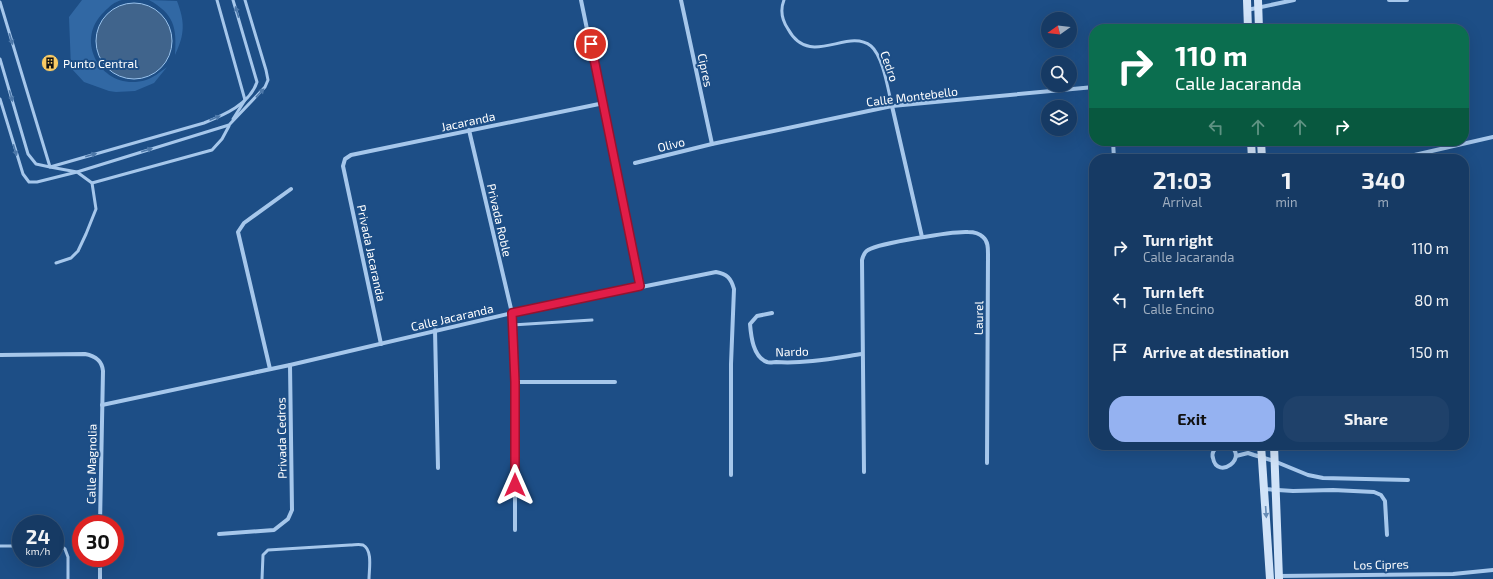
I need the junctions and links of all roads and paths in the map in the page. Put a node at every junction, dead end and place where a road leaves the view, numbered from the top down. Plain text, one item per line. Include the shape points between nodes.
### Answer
1 (217, 0) edge
2 (233, 0) edge
3 (245, 0) edge
4 (582, 0) edge
5 (681, 0) edge
6 (784, 0) edge
7 (1247, 0) edge
8 (1294, 0) edge
9 (1389, 0) edge
10 (1406, 0) edge
11 (0, 2) edge
12 (1258, 4) edge
13 (1247, 10) junction
14 (1248, 24) edge
15 (1259, 24) edge
16 (0, 59) edge
17 (1089, 87) edge
18 (0, 99) edge
19 (245, 100) junction
20 (604, 103) junction
21 (892, 106) junction
22 (229, 125) junction
23 (469, 130) junction
24 (1493, 137) edge
25 (1469, 142) edge
26 (712, 144) junction
27 (1454, 146) edge
28 (1419, 154) edge
29 (635, 163) dead end
30 (343, 166) joint
31 (50, 167) junction
32 (77, 172) junction
33 (92, 182) junction
34 (291, 189) dead end
35 (922, 237) junction
36 (56, 262) dead end
37 (640, 286) junction
38 (512, 313) junction
39 (772, 313) dead end
40 (592, 320) dead end
41 (512, 325) junction
42 (435, 330) junction
43 (381, 344) junction
44 (862, 354) junction
45 (0, 355) edge
46 (290, 365) junction
47 (270, 369) junction
48 (515, 382) junction
49 (615, 382) dead end
50 (102, 405) junction
51 (1214, 450) edge
52 (1234, 450) edge
53 (1261, 450) edge
54 (1274, 450) edge
55 (1236, 456) junction
56 (1262, 457) junction
57 (1274, 461) junction
58 (987, 463) dead end
59 (438, 468) dead end
60 (864, 472) dead end
61 (731, 475) dead end
62 (1408, 480) dead end
63 (1264, 489) junction
64 (1276, 490) junction
65 (100, 515) edge
66 (515, 530) dead end
67 (219, 534) dead end
68 (1387, 535) dead end
69 (0, 546) edge
70 (12, 546) edge
71 (64, 549) edge
72 (100, 567) edge
73 (1493, 570) edge
74 (1270, 578) edge
75 (1279, 578) edge
76 (68, 579) edge
77 (100, 579) edge
78 (262, 579) edge
79 (369, 579) edge

1 - 19 lane
19 -> 2 lane via 255,90 257,82
22 -> 3 lane via 265,87 268,80
4 - 20 street
5 - 26 street, Cipres
6 - 21 lane, Cedro via 784,23 795,39 802,44 825,47 854,41 870,45 880,60
7 - 13 main road
8 - 12 street
9 - 10 street
11 -> 31 lane
12 - 13 street
12 - 15 main road
13 - 14 main road
16 -> 31 lane via 28,154 36,164
17 - 21 street, Calle Montebello
18 -> 32 lane via 23,174 29,182
19 - 22 lane
31 -> 19 lane via 204,123 225,114
20 - 23 street, Jacaranda
20 - 37 street
21 - 26 street, Calle Montebello
21 - 35 street, Cedro
32 -> 22 lane
22 - 33 lane via 222,139 212,150
23 - 30 street, Jacaranda via 351,155 345,159
23 - 38 street, Privada Roble
24 - 25 street
26 - 29 street, Olivo
27 - 28 street
30 - 43 street, Privada Jacaranda
31 - 32 lane
32 - 33 lane
33 - 36 lane via 96,209 86,234 78,251 71,258
34 - 47 street via 244,222 238,232
35 - 44 street, Laurel via 873,248 866,252 862,260
35 - 58 street, Laurel via 967,232 977,233 986,241 989,279
37 - 38 street, Calle Jacaranda
37 - 61 street, Calle Jacaranda via 716,272 729,276 732,281 734,289
38 - 41 street, Privada Roble
38 - 42 street, Calle Jacaranda
39 - 44 street, Nardo via 757,316 750,324 751,338 758,354 766,362 785,363
40 - 41 lane
41 - 48 street, Privada Roble
42 - 43 street, Calle Jacaranda
42 - 59 street
43 - 46 street, Calle Jacaranda
44 - 60 street
45 - 50 street, Calle Magnolia via 91,355 102,365
46 - 47 street, Calle Jacaranda
46 - 67 street, Privada Cedros via 292,510 288,519 274,530
47 - 50 street, Calle Jacaranda
48 - 49 street
48 - 66 street, Privada Roble
50 - 65 street, Calle Magnolia
51 - 55 street via 1213,461 1223,468 1229,467
52 - 55 street
53 - 56 main road
54 - 57 main road
55 - 56 street via 1248,454
56 - 57 street
56 - 63 main road
57 - 62 street via 1308,475 1323,478
57 - 64 main road
63 - 64 street
63 -> 74 main road
64 - 68 street via 1374,492 1381,495 1385,501
64 - 75 main road
69 - 70 lane
71 - 76 lane via 67,552
72 - 77 street
73 - 75 street, Los Cipres via 1453,574
74 - 75 street, Los Cipres
78 - 79 lane via 262,555 268,550 362,545 368,551

